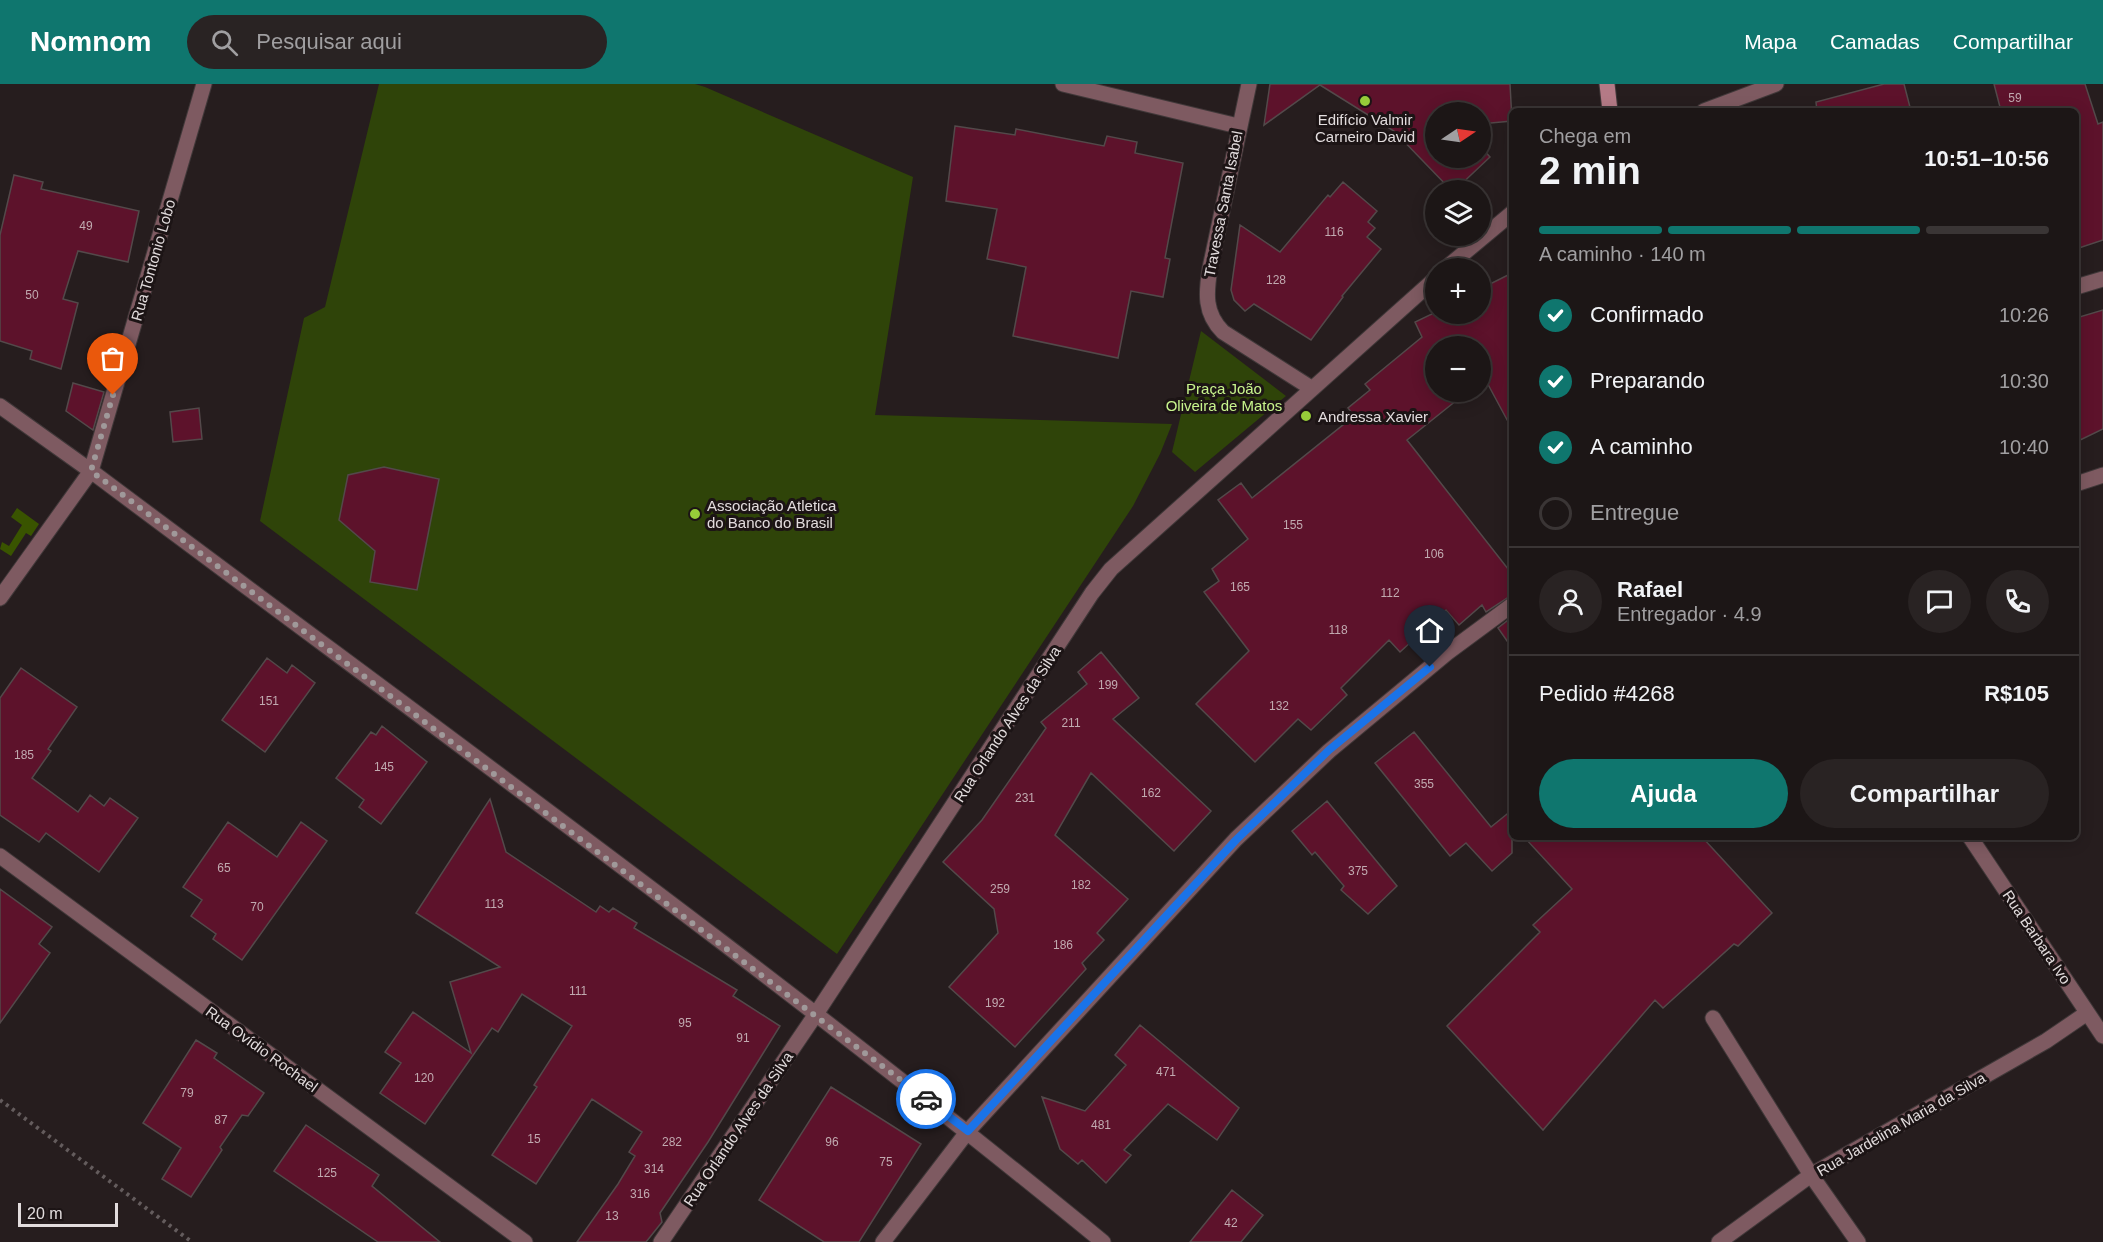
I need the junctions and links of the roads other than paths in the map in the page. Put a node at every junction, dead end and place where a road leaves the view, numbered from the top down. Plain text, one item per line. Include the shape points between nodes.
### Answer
1 (204, 84) edge
2 (1063, 84) edge
3 (1249, 84) edge
4 (1607, 84) edge
5 (1776, 84) edge
6 (1610, 108) edge
7 (1712, 108) edge
8 (1238, 126) junction
9 (1509, 216) edge
10 (1458, 258) edge
11 (2103, 279) edge
12 (2079, 286) edge
13 (1425, 288) edge
14 (1311, 388) junction
15 (0, 406) edge
16 (91, 471) junction
17 (2103, 475) edge
18 (2079, 482) edge
19 (0, 598) edge
20 (1509, 607) edge
21 (1972, 840) edge
22 (0, 856) edge
23 (2087, 1013) junction
24 (816, 1014) junction
25 (1713, 1018) dead end
26 (2103, 1036) edge
27 (968, 1131) junction
28 (1811, 1175) junction
29 (525, 1242) edge
30 (661, 1242) edge
31 (883, 1242) edge
32 (1103, 1242) edge
33 (1719, 1242) edge
34 (1858, 1242) edge

1 - 16 street, Rua Tontonio Lobo
2 - 8 street
3 - 8 street, Travessa Santa Isabel
4 - 6 street
5 - 7 street
8 - 14 street, Travessa Santa Isabel via 1206,294 1209,312 1223,332
9 - 10 street
11 - 12 street
13 - 14 street, Rua Orlando Alves da Silva
14 - 24 street, Rua Orlando Alves da Silva via 1111,569 1092,592
15 - 16 street
16 - 19 street, Rua Tontonio Lobo
16 - 24 street
17 - 18 street
20 - 27 street via 1329,750 1236,840
21 - 23 street, Rua Barbara Ivo
22 - 29 street, Rua Ovídio Rochael
23 - 26 street, Rua Barbara Ivo
23 - 28 street, Rua Jardelina Maria da Silva via 2046,1041
24 - 27 street
24 - 30 street, Rua Orlando Alves da Silva
25 - 28 street
27 - 31 street
27 - 32 street
28 - 33 street, Rua Jardelina Maria da Silva
28 - 34 street

